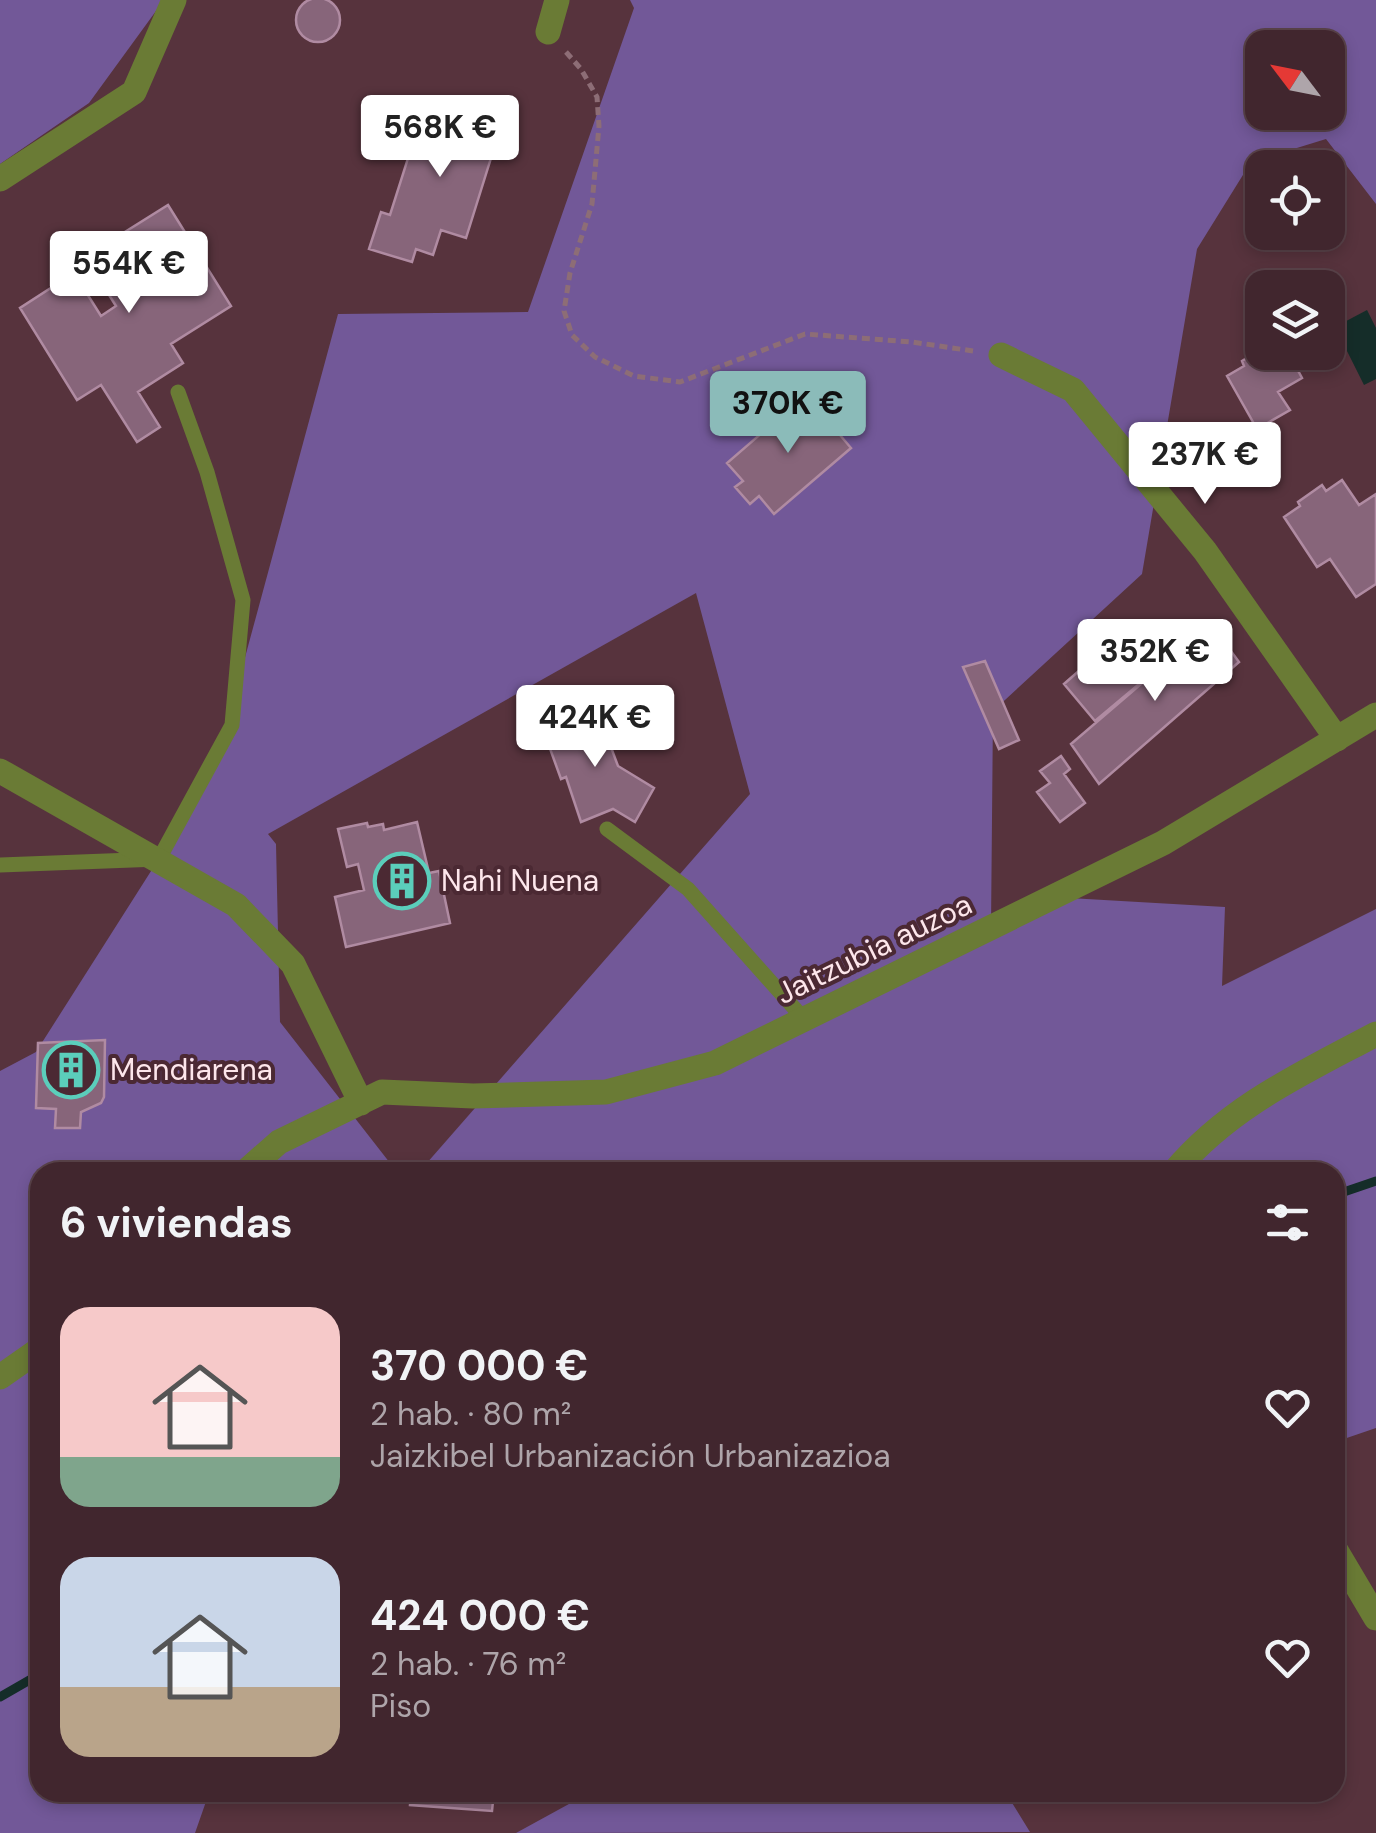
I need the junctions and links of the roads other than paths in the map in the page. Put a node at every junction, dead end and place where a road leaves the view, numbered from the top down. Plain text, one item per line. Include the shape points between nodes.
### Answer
1 (174, 0) edge
2 (557, 0) edge
3 (548, 32) road end
4 (0, 179) edge
5 (1001, 356) road end
6 (178, 392) dead end
7 (1376, 716) edge
8 (1337, 738) junction
9 (0, 771) edge
10 (607, 829) dead end
11 (159, 859) junction
12 (0, 864) edge
13 (804, 1019) junction
14 (1376, 1034) edge
15 (360, 1102) junction
16 (256, 1162) edge
17 (1183, 1162) edge
18 (30, 1356) edge
19 (0, 1378) edge
20 (1345, 1566) edge
21 (1376, 1618) edge

1 - 4 street via 134,92
2 - 3 street
5 - 8 street via 1073,390 1205,550
6 - 11 lane via 242,600 232,724
7 - 8 street, Jaitzubia auzoa
8 - 13 street, Jaitzubia auzoa via 1164,842
9 - 11 street
10 - 13 lane via 688,889
11 - 12 lane
11 - 15 street via 236,905 292,964
13 - 15 street, Jaitzubia auzoa via 715,1063 606,1092 382,1092
14 - 17 street via 1253,1100
15 - 16 street, Jaitzubia auzoa via 279,1142
18 - 19 street
20 - 21 street

